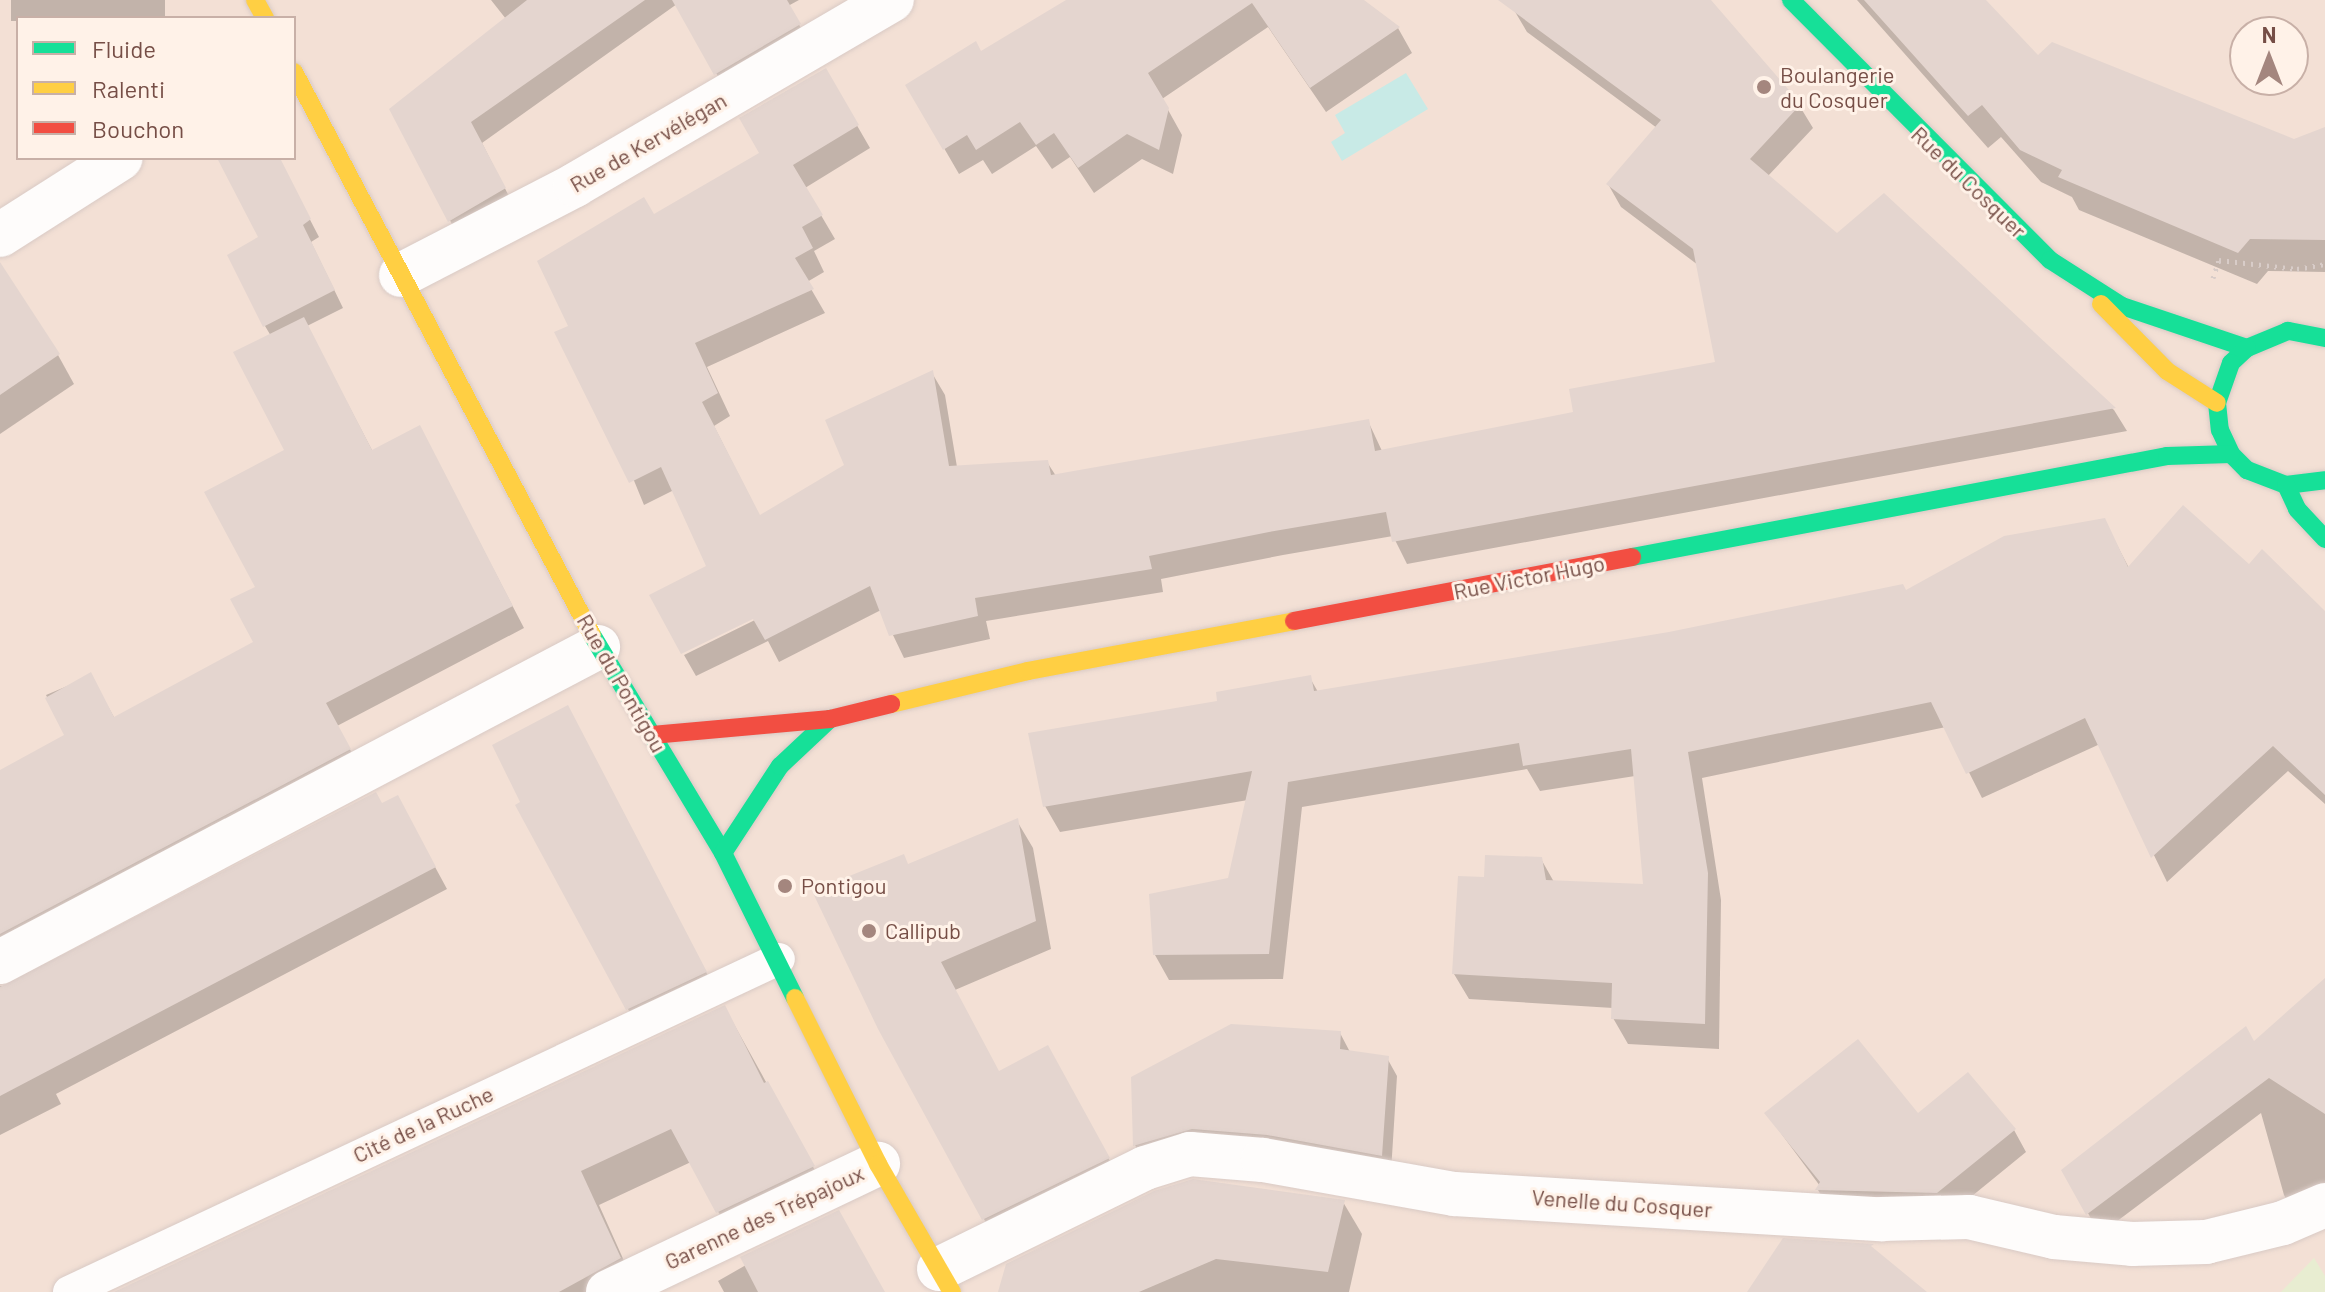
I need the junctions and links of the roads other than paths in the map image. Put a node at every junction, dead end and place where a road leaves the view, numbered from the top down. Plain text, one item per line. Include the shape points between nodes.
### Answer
1 (892, 0) edge
2 (1791, 0) edge
3 (296, 76) edge
4 (118, 160) edge
5 (0, 235) edge
6 (401, 275) junction
7 (2086, 287) junction
8 (2325, 338) edge
9 (2247, 348) junction
10 (2217, 403) junction
11 (2231, 454) junction
12 (2325, 480) edge
13 (2286, 485) junction
14 (2325, 539) edge
15 (598, 647) junction
16 (830, 719) junction
17 (652, 735) junction
18 (723, 853) junction
19 (779, 959) junction
20 (0, 962) edge
21 (878, 1164) junction
22 (2325, 1205) edge
23 (945, 1280) edge
24 (69, 1292) edge
25 (608, 1292) edge

1 - 6 street, Rue de Kervélégan via 575,185
2 - 7 street, Rue du Cosquer via 1969,184
3 - 6 street, Rue du Pontigou
4 - 5 street
6 - 15 street, Rue du Pontigou
7 - 9 street, Rue du Cosquer via 2158,321
7 - 10 street, Rue du Cosquer via 2167,371
8 - 9 street via 2288,331
9 - 10 street via 2231,363
10 - 11 street via 2220,430
11 - 13 street via 2265,481
11 - 16 street, Rue Victor Hugo via 2167,456 1028,671
12 - 13 street
13 - 14 street via 2297,509
15 - 17 street, Rue du Pontigou
15 - 20 street
16 - 17 street, Rue Victor Hugo
16 - 18 street, Rue Victor Hugo via 780,766
17 - 18 street, Rue du Pontigou
18 - 19 street, Rue du Pontigou
19 - 21 street, Rue du Pontigou
19 - 24 lane, Cité de la Ruche
21 - 23 street, Rue du Pontigou
21 - 25 street, Garenne des Trépajoux
22 - 23 street, Venelle du Cosquer via 2283,1223 2206,1242 2118,1244 2054,1237 1969,1217 1881,1219 1454,1194 1263,1160 1190,1154 1145,1168

